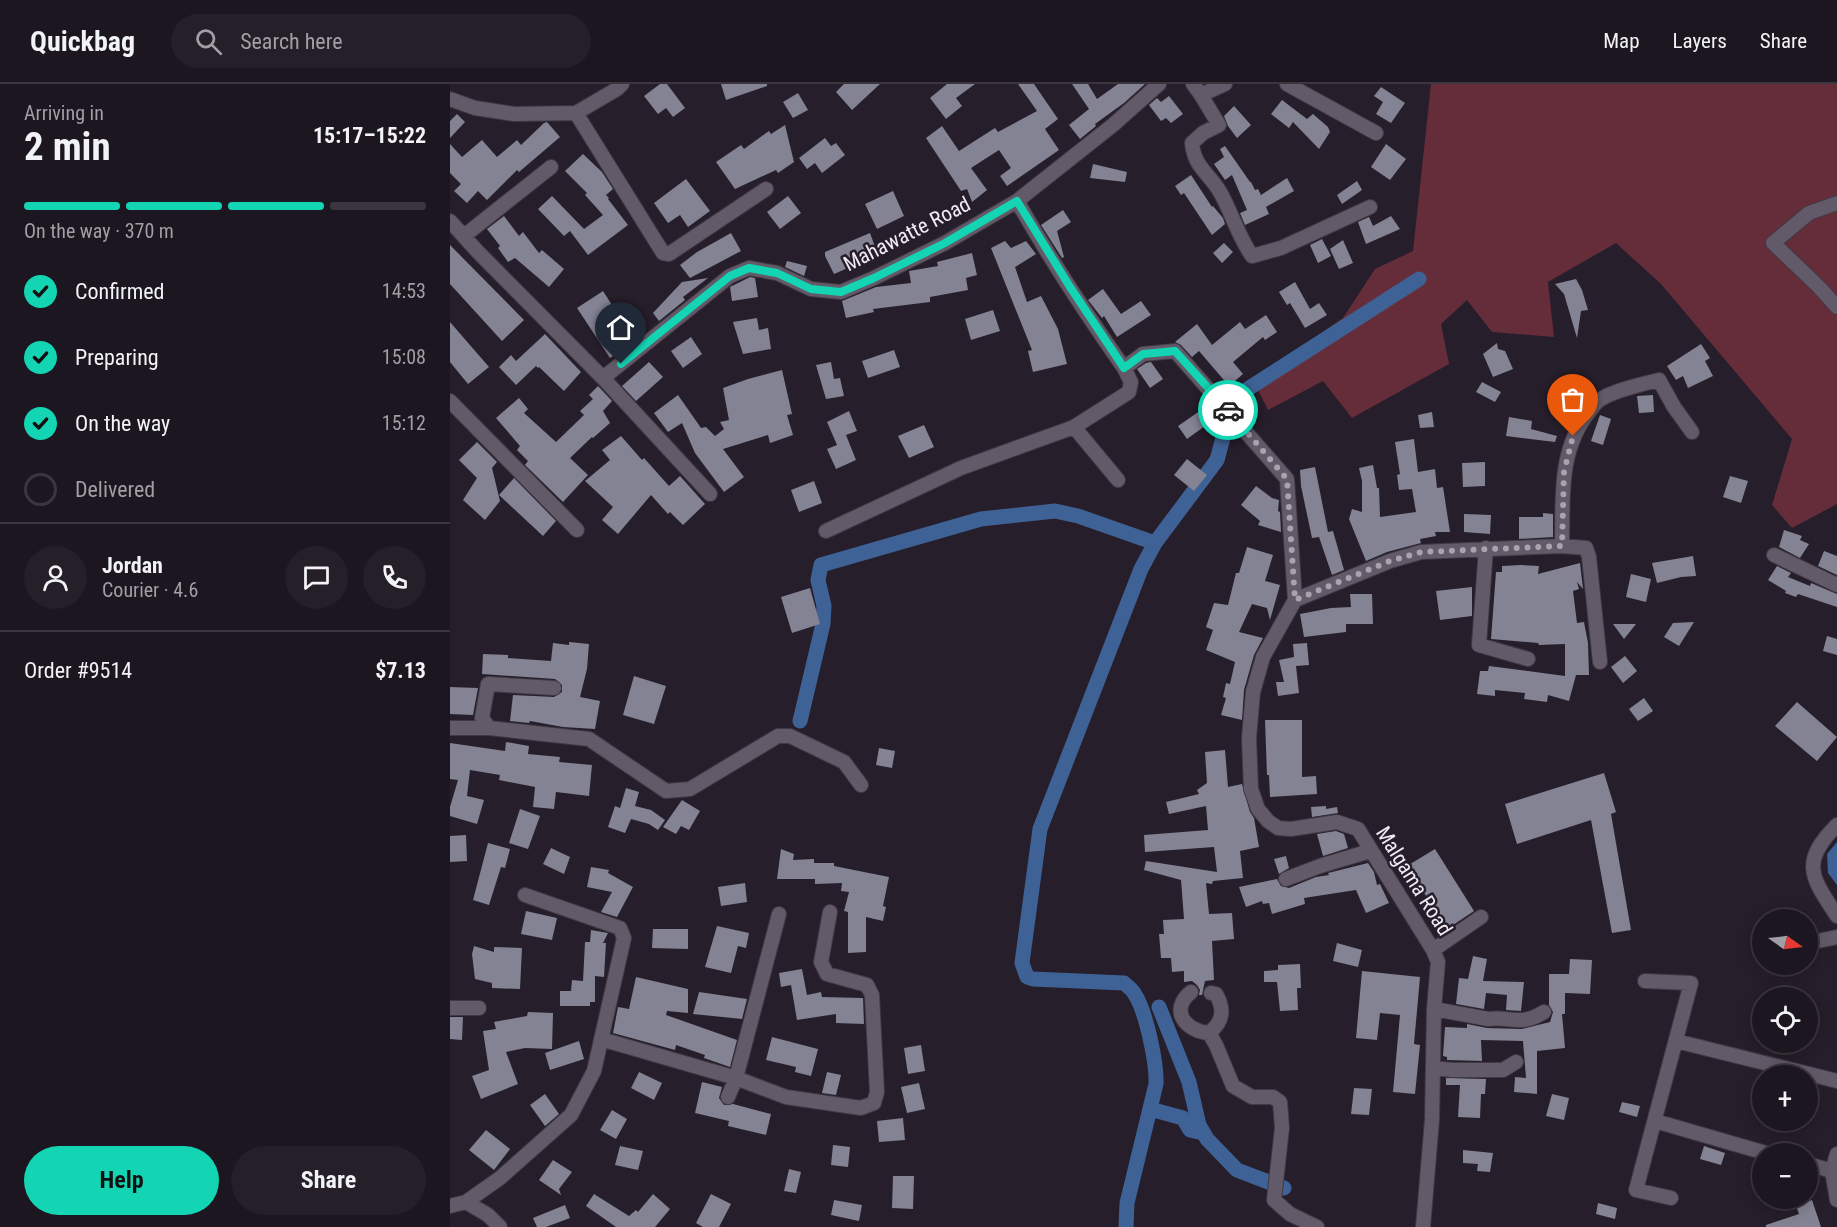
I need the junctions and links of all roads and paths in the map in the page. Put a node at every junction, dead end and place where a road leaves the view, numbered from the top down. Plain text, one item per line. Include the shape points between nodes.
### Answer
1 (622, 84) edge
2 (1159, 84) edge
3 (1225, 84) edge
4 (1287, 84) edge
5 (1197, 90) edge
6 (450, 99) edge
7 (576, 113) junction
8 (1376, 133) dead end
9 (552, 167) dead end
10 (766, 189) dead end
11 (1017, 201) junction
12 (1837, 203) edge
13 (1370, 207) dead end
14 (450, 221) edge
15 (464, 236) junction
16 (1837, 307) edge
17 (1124, 368) junction
18 (603, 378) junction
19 (450, 401) edge
20 (1074, 427) junction
21 (1692, 432) dead end
22 (1118, 480) dead end
23 (710, 494) dead end
24 (577, 530) dead end
25 (826, 531) dead end
26 (1562, 546) junction
27 (1486, 548) junction
28 (1774, 555) dead end
29 (1837, 585) edge
30 (1295, 600) junction
31 (1528, 659) dead end
32 (1600, 662) dead end
33 (554, 688) dead end
34 (450, 728) edge
35 (489, 728) junction
36 (861, 785) dead end
37 (1837, 825) edge
38 (1370, 851) junction
39 (1286, 879) dead end
40 (525, 895) dead end
41 (830, 912) dead end
42 (779, 914) dead end
43 (1481, 916) dead end
44 (1837, 916) edge
45 (1837, 937) edge
46 (1818, 941) edge
47 (1433, 950) junction
48 (1646, 981) dead end
49 (1191, 992) dead end
50 (1211, 993) dead end
51 (450, 1008) edge
52 (479, 1008) dead end
53 (1434, 1009) junction
54 (1544, 1012) dead end
55 (1209, 1033) junction
56 (601, 1039) junction
57 (1676, 1041) junction
58 (1516, 1062) dead end
59 (1433, 1068) junction
60 (736, 1078) junction
61 (1837, 1081) edge
62 (728, 1097) dead end
63 (1654, 1121) junction
64 (1752, 1149) edge
65 (1837, 1154) edge
66 (1818, 1167) edge
67 (1832, 1171) junction
68 (1671, 1198) dead end
69 (1837, 1200) edge
70 (466, 1202) junction
71 (450, 1206) edge
72 (500, 1227) edge
73 (1317, 1227) edge
74 (1423, 1227) edge

1 - 7 street
2 - 11 street, Mahawatte Road
3 - 5 street
4 - 8 street
5 - 13 street via 1219,125 1192,142 1193,150 1199,167 1219,189 1252,256 1281,248
6 - 7 street via 474,108 514,114
7 - 10 street via 663,253 669,254
9 - 15 street
11 - 17 street
11 - 18 street, Mahawatte Road via 945,243 841,292 811,289 777,273 749,268 730,276
12 - 16 street via 1809,213 1773,243
14 - 15 street
15 - 18 street
17 - 20 street via 1131,382 1129,392
17 - 30 street via 1143,354 1175,351 1287,479
18 - 23 street
19 - 24 street
20 - 22 street
20 - 25 street via 961,468
21 - 26 street via 1659,381 1633,386 1598,401 1580,423 1569,451 1564,472
26 - 27 street
26 - 32 street via 1586,548 1589,557
27 - 30 street via 1421,552
27 - 31 street via 1479,645
28 - 29 street
30 - 38 street, Malgama Road via 1263,657 1253,692 1249,738 1251,789 1258,809 1278,828 1347,824 1358,830
33 - 35 street via 489,684 482,718
34 - 35 street
35 - 36 street via 589,739 666,791 690,789 778,736 790,736 844,762
37 - 44 street via 1821,842 1813,874
38 - 39 street
38 - 47 street, Malgama Road
40 - 56 street via 620,928 624,938
41 - 60 street via 821,962 827,974 867,985 872,995 878,1092 874,1103 861,1108 786,1097
42 - 60 street
43 - 47 street
45 - 46 street
47 - 53 street, Malgama Road via 1438,962
48 - 57 street via 1691,983
49 - 55 street via 1181,1008 1184,1021 1189,1027
50 - 55 street via 1216,994 1222,1009 1221,1020
51 - 52 street
53 - 54 street via 1521,1021
53 - 59 street, Malgama Road
55 - 73 street via 1233,1086 1252,1097 1273,1097 1280,1102 1282,1128 1274,1200 1290,1214
56 - 60 street
56 - 70 street via 594,1071 571,1115 500,1178
57 - 61 street
57 - 63 street
58 - 59 street via 1503,1070
59 - 74 street, Malgama Road
60 - 62 street
63 - 64 street
63 - 68 street via 1636,1190
65 - 67 street
66 - 67 street
67 - 69 street
70 - 71 street
70 - 72 street

